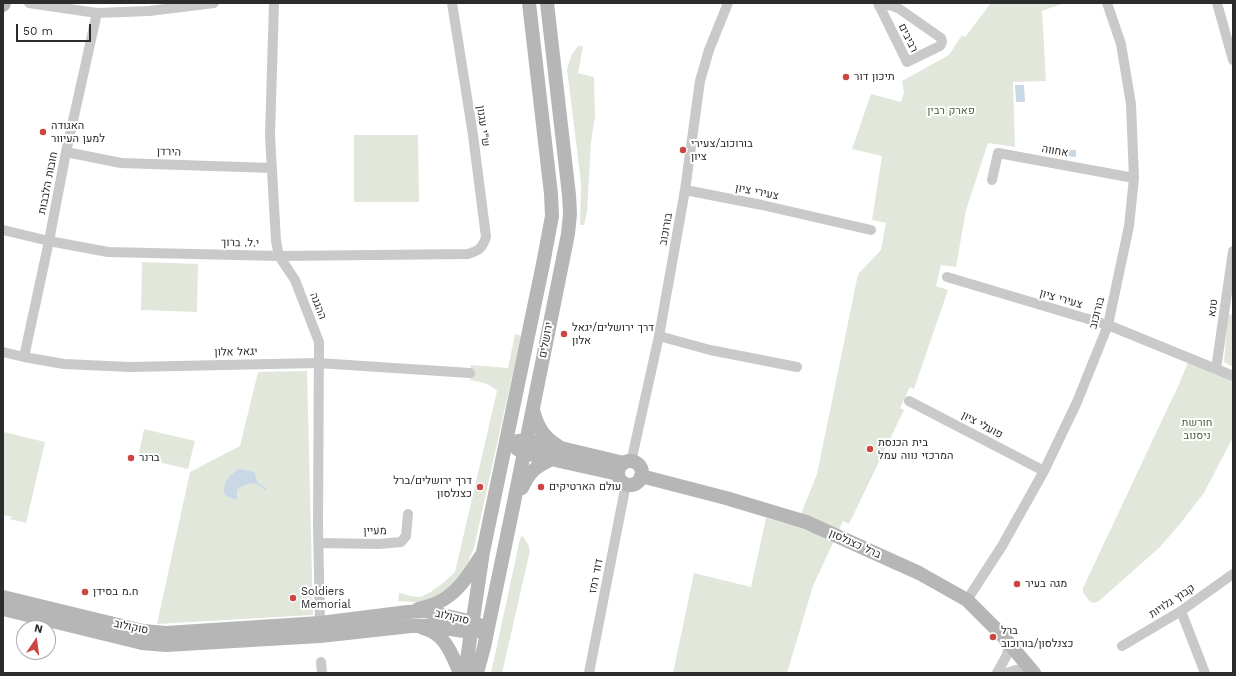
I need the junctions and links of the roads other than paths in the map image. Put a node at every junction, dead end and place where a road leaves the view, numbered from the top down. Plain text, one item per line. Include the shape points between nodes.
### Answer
1 (29, 3) edge
2 (214, 3) edge
3 (274, 3) edge
4 (452, 3) edge
5 (529, 3) edge
6 (547, 3) edge
7 (728, 3) edge
8 (1107, 3) edge
9 (1217, 3) edge
10 (879, 4) edge
11 (97, 13) junction
12 (1230, 36) edge
13 (1233, 60) edge
14 (66, 152) junction
15 (272, 168) junction
16 (1134, 178) junction
17 (992, 180) dead end
18 (684, 190) junction
19 (3, 230) edge
20 (871, 230) dead end
21 (49, 241) junction
22 (478, 251) joint
23 (1233, 252) edge
24 (279, 256) junction
25 (946, 277) dead end
26 (1108, 325) junction
27 (659, 336) junction
28 (3, 352) edge
29 (24, 358) junction
30 (318, 363) junction
31 (797, 367) dead end
32 (1216, 369) junction
33 (470, 373) dead end
34 (1233, 376) edge
35 (909, 400) dead end
36 (533, 409) junction
37 (506, 442) junction
38 (526, 447) junction
39 (565, 450) junction
40 (552, 459) junction
41 (625, 471) junction
42 (1044, 472) junction
43 (512, 512) junction
44 (408, 514) dead end
45 (319, 543) junction
46 (483, 552) junction
47 (1233, 574) edge
48 (3, 597) edge
49 (967, 600) junction
50 (3, 609) edge
51 (1181, 611) junction
52 (408, 612) junction
53 (320, 623) junction
54 (411, 626) junction
55 (472, 627) junction
56 (487, 630) junction
57 (1009, 644) junction
58 (1122, 646) dead end
59 (321, 662) dead end
60 (1032, 670) edge
61 (322, 673) edge
62 (460, 673) edge
63 (465, 673) edge
64 (477, 673) edge
65 (589, 673) edge
66 (997, 673) edge
67 (1006, 673) edge
68 (1205, 673) edge

1 - 11 street
2 - 11 street via 149,11
3 - 15 street, ההגנה via 270,136
4 - 22 street, ש"י עגנון via 486,237
5 - 37 street, ירושלים via 552,216
6 - 36 street, ירושלים via 570,214
7 - 18 street, בורוכוב via 709,50 700,81
8 - 16 street, בורוכוב via 1121,44 1131,104
9 - 12 street
10 - 10 street, רביבים via 898,8 941,38 940,46 907,62
11 - 14 street, חובות הלבבות
12 - 13 street
14 - 15 street, הירדן via 120,163
14 - 21 street, חובות הלבבות
15 - 24 street, ההגנה
16 - 17 street, אחווה via 998,153
16 - 26 street, בורוכוב via 1129,226
18 - 20 street, צעירי ציון
18 - 27 street, בורוכוב
19 - 21 street, י.ל. ברוך
21 - 24 street, י.ל. ברוך via 108,252
21 - 29 street, חובות הלבבות
22 - 24 street, י.ל. ברוך via 468,254
23 - 32 street, טנא
24 - 30 street, ההגנה via 304,301 319,342
25 - 26 street, צעירי ציון
26 - 32 street, צעירי ציון
26 - 42 street, בורוכוב via 1077,402
27 - 31 street via 710,350
27 - 41 street, בורוכוב
28 - 29 street, יגאל אלון
29 - 30 street, יגאל אלון via 64,364 130,367
30 - 33 street, יגאל אלון
30 - 45 street, ההגנה
32 - 34 street, צעירי ציון
35 - 42 street, פועלי ציון
36 - 38 street, ירושלים
36 - 39 street via 541,432 552,443
37 - 38 street
37 - 46 street, ירושלים
38 - 39 street
38 - 40 street
38 - 43 street, ירושלים
39 - 41 street
40 - 41 street
40 - 43 street via 540,464 528,475
41 - 49 street, ברל כצנלסון via 634,484 641,476 806,522 918,573
41 - 65 street, דוד רמז
42 - 49 street, בורוכוב via 1002,546
43 - 56 street, ירושלים
44 - 45 street, מעיין via 406,536 401,542
45 - 53 street, ההגנה
46 - 52 street via 454,593 439,602
46 - 55 street, ירושלים
47 - 51 street, קבוץ גלויות
48 - 53 street, סוקולוב via 143,631 166,633
49 - 57 street, ברל כצנלסון
50 - 54 street, סוקולוב via 142,643 166,645 320,636
51 - 58 street, קבוץ גלויות
51 - 68 street
52 - 53 street, סוקולוב
52 - 55 street, סוקולוב via 425,611
54 - 55 street, סוקולוב
54 - 62 street via 430,630 442,638
55 - 56 street, סוקולוב
55 - 63 street, ירושלים
56 - 64 street, ירושלים
57 - 60 street, ברל כצנלסון
57 - 66 street via 1007,655
59 - 61 street
60 - 67 street

